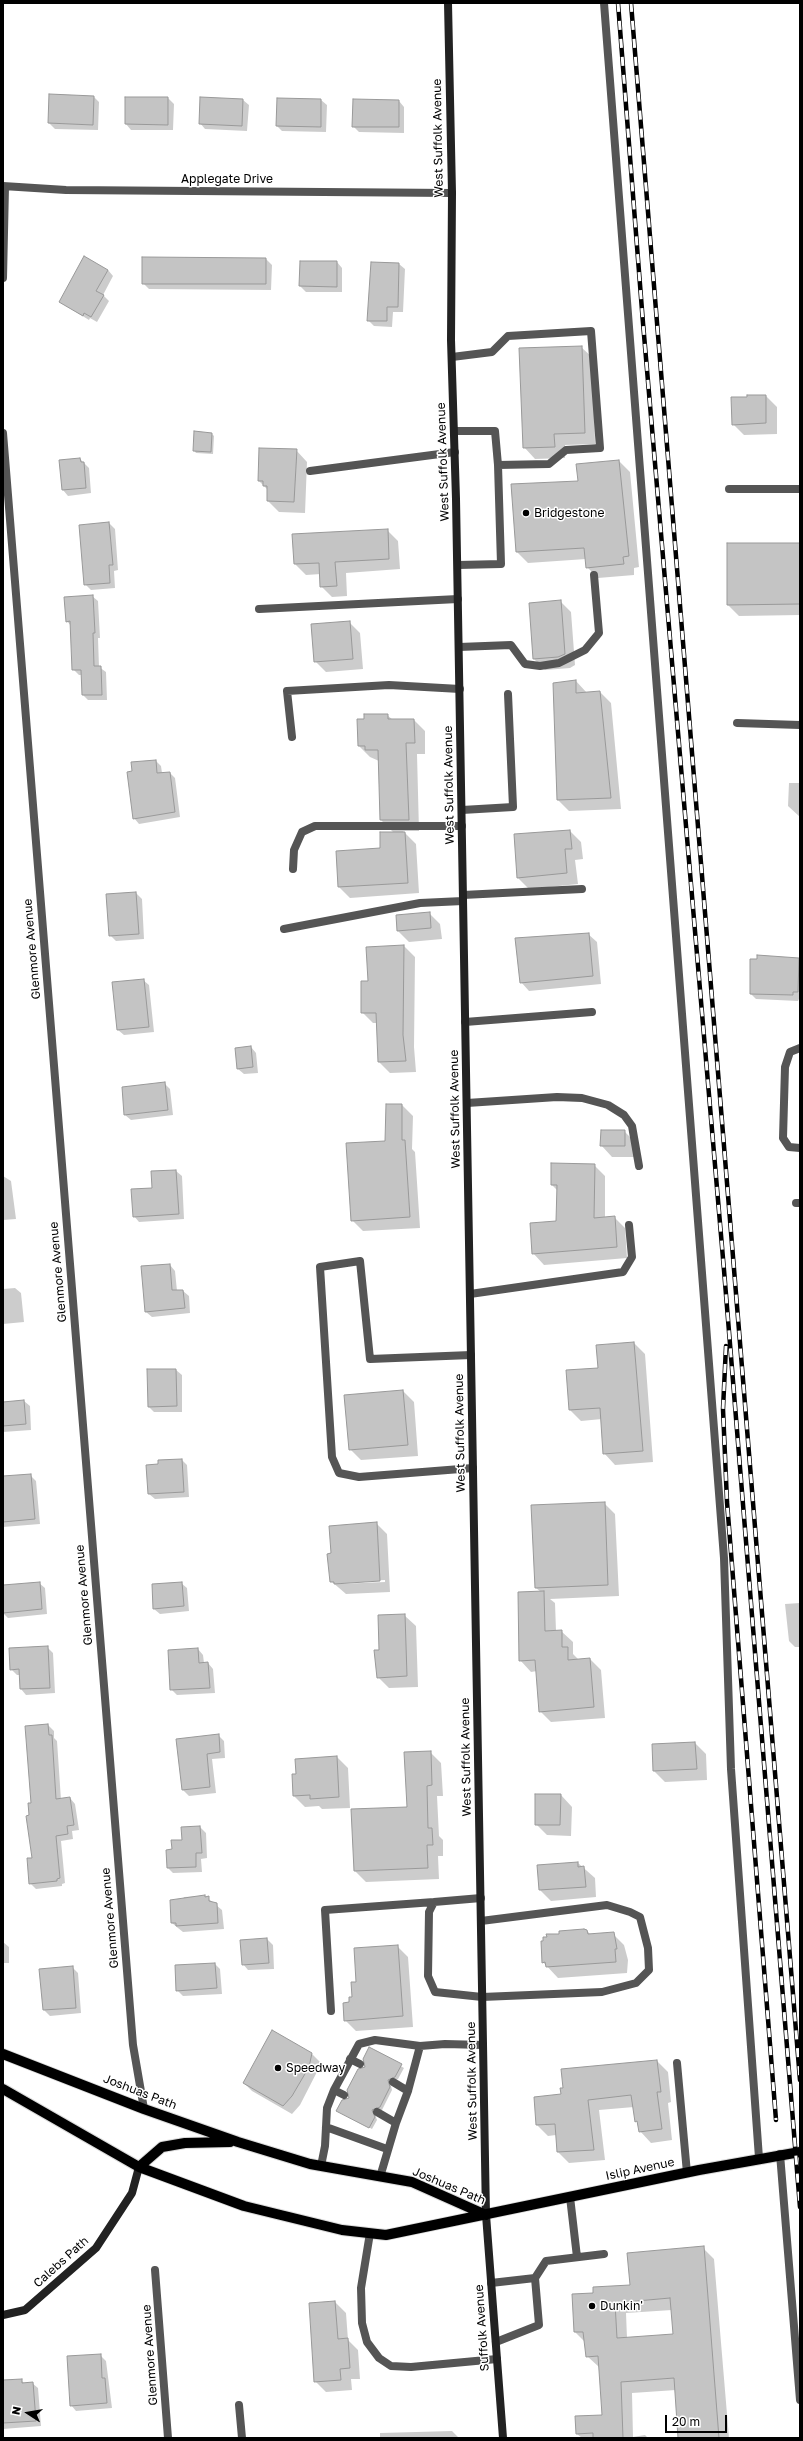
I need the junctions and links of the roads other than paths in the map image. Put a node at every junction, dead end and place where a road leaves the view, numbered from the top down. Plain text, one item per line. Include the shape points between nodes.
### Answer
1 (448, 3) edge
2 (604, 3) edge
3 (4, 186) edge
4 (452, 193) junction
5 (3, 278) edge
6 (452, 357) junction
7 (454, 430) junction
8 (3, 432) edge
9 (455, 452) junction
10 (498, 465) junction
11 (310, 471) dead end
12 (729, 489) dead end
13 (800, 489) edge
14 (458, 565) junction
15 (594, 575) dead end
16 (458, 599) junction
17 (259, 609) dead end
18 (459, 647) junction
19 (460, 689) junction
20 (508, 694) dead end
21 (737, 724) dead end
22 (800, 725) edge
23 (292, 737) dead end
24 (462, 810) junction
25 (462, 826) junction
26 (293, 869) dead end
27 (582, 889) dead end
28 (463, 898) junction
29 (284, 929) dead end
30 (592, 1012) dead end
31 (465, 1022) junction
32 (800, 1048) edge
33 (467, 1102) junction
34 (800, 1148) edge
35 (639, 1166) dead end
36 (628, 1225) dead end
37 (470, 1294) junction
38 (471, 1355) junction
39 (473, 1468) junction
40 (481, 1898) junction
41 (434, 1902) junction
42 (481, 1921) junction
43 (482, 1997) junction
44 (331, 2011) dead end
45 (483, 2045) junction
46 (420, 2046) junction
47 (3, 2054) edge
48 (350, 2059) junction
49 (677, 2062) dead end
50 (360, 2064) dead end
51 (393, 2082) dead end
52 (3, 2089) edge
53 (334, 2090) junction
54 (408, 2091) junction
55 (344, 2095) dead end
56 (144, 2109) junction
57 (377, 2112) dead end
58 (396, 2123) junction
59 (326, 2127) junction
60 (238, 2142) junction
61 (387, 2149) junction
62 (800, 2152) edge
63 (780, 2154) junction
64 (759, 2158) junction
65 (139, 2166) junction
66 (321, 2166) junction
67 (687, 2173) junction
68 (380, 2177) junction
69 (570, 2197) junction
70 (486, 2215) junction
71 (370, 2233) junction
72 (604, 2254) dead end
73 (577, 2257) junction
74 (155, 2270) dead end
75 (535, 2278) junction
76 (491, 2283) junction
77 (3, 2315) edge
78 (496, 2342) junction
79 (497, 2359) junction
80 (800, 2400) edge
81 (239, 2405) dead end
82 (168, 2438) edge
83 (242, 2438) edge
84 (503, 2438) edge

1 - 4 main road, West Suffolk Avenue
2 - 64 street via 724,1558 731,1768
3 - 4 street, Applegate Drive via 66,190
3 - 5 street
4 - 6 main road, West Suffolk Avenue
6 - 7 main road, West Suffolk Avenue
6 - 10 street via 492,352 508,336 591,331 600,448 566,450 549,464
7 - 9 main road, West Suffolk Avenue
7 - 10 street via 495,431
8 - 56 street, Glenmore Avenue via 132,2037
9 - 11 street
9 - 14 main road, West Suffolk Avenue
10 - 14 street via 501,564
12 - 13 street
14 - 16 main road, West Suffolk Avenue
15 - 18 street via 599,633 585,650 558,663 540,666 525,664 511,645
16 - 17 street
16 - 18 main road, West Suffolk Avenue
18 - 19 main road, West Suffolk Avenue
19 - 23 street via 389,685 287,691
19 - 24 main road, West Suffolk Avenue
20 - 24 street via 513,807
21 - 22 street
24 - 25 main road, West Suffolk Avenue
25 - 26 street via 315,826 302,832 294,850
25 - 28 main road, West Suffolk Avenue
27 - 28 street
28 - 29 street via 420,903
28 - 31 main road, West Suffolk Avenue
30 - 31 street
31 - 33 main road, West Suffolk Avenue
32 - 34 street via 790,1052 785,1067 783,1138 789,1147
33 - 35 street via 557,1097 582,1098 608,1105 624,1115 632,1126
33 - 37 main road, West Suffolk Avenue
36 - 37 street via 632,1257 622,1272
37 - 38 main road, West Suffolk Avenue
38 - 39 main road, West Suffolk Avenue
38 - 39 street via 370,1359 360,1261 320,1267 332,1457 339,1473 359,1477
39 - 40 main road, West Suffolk Avenue
40 - 41 street
40 - 42 main road, West Suffolk Avenue
41 - 43 street via 429,1912 428,1976 435,1992
41 - 44 street via 325,1910
42 - 43 main road, West Suffolk Avenue
42 - 43 street via 607,1905 640,1917 648,1948 649,1970 636,1983 602,1992
43 - 45 main road, West Suffolk Avenue
45 - 46 street
45 - 70 main road, West Suffolk Avenue
46 - 48 street via 375,2040 359,2044
46 - 54 street
47 - 56 main road, Joshuas Path
48 - 50 street
48 - 53 street
49 - 67 street
51 - 54 street
52 - 65 main road, Joshuas Path
53 - 55 street
53 - 59 street via 326,2108
54 - 58 street
56 - 60 main road, Joshuas Path
57 - 58 street
58 - 61 street
59 - 61 street
59 - 66 street
60 - 65 main road via 186,2143 162,2147
60 - 66 main road, Joshuas Path
61 - 68 street
62 - 63 main road, Islip Avenue
63 - 64 main road, Islip Avenue
63 - 80 street
64 - 67 main road, Islip Avenue
65 - 71 main road, Joshuas Path via 244,2206 342,2230
65 - 77 main road, Calebs Path via 132,2193 96,2248 26,2310
66 - 68 main road, Joshuas Path
67 - 69 main road, Islip Avenue
68 - 70 main road, Joshuas Path via 412,2182
69 - 70 main road, Islip Avenue
69 - 73 street
70 - 71 main road, Joshuas Path via 386,2235
70 - 76 main road, Suffolk Avenue
71 - 79 street via 361,2288 362,2324 367,2342 379,2358 391,2366 411,2367
72 - 73 street
73 - 75 street via 546,2261
74 - 82 street, Glenmore Avenue
75 - 76 street
75 - 78 street via 539,2325
76 - 78 main road, Suffolk Avenue
78 - 79 main road, Suffolk Avenue
79 - 84 main road, Suffolk Avenue
81 - 83 street

